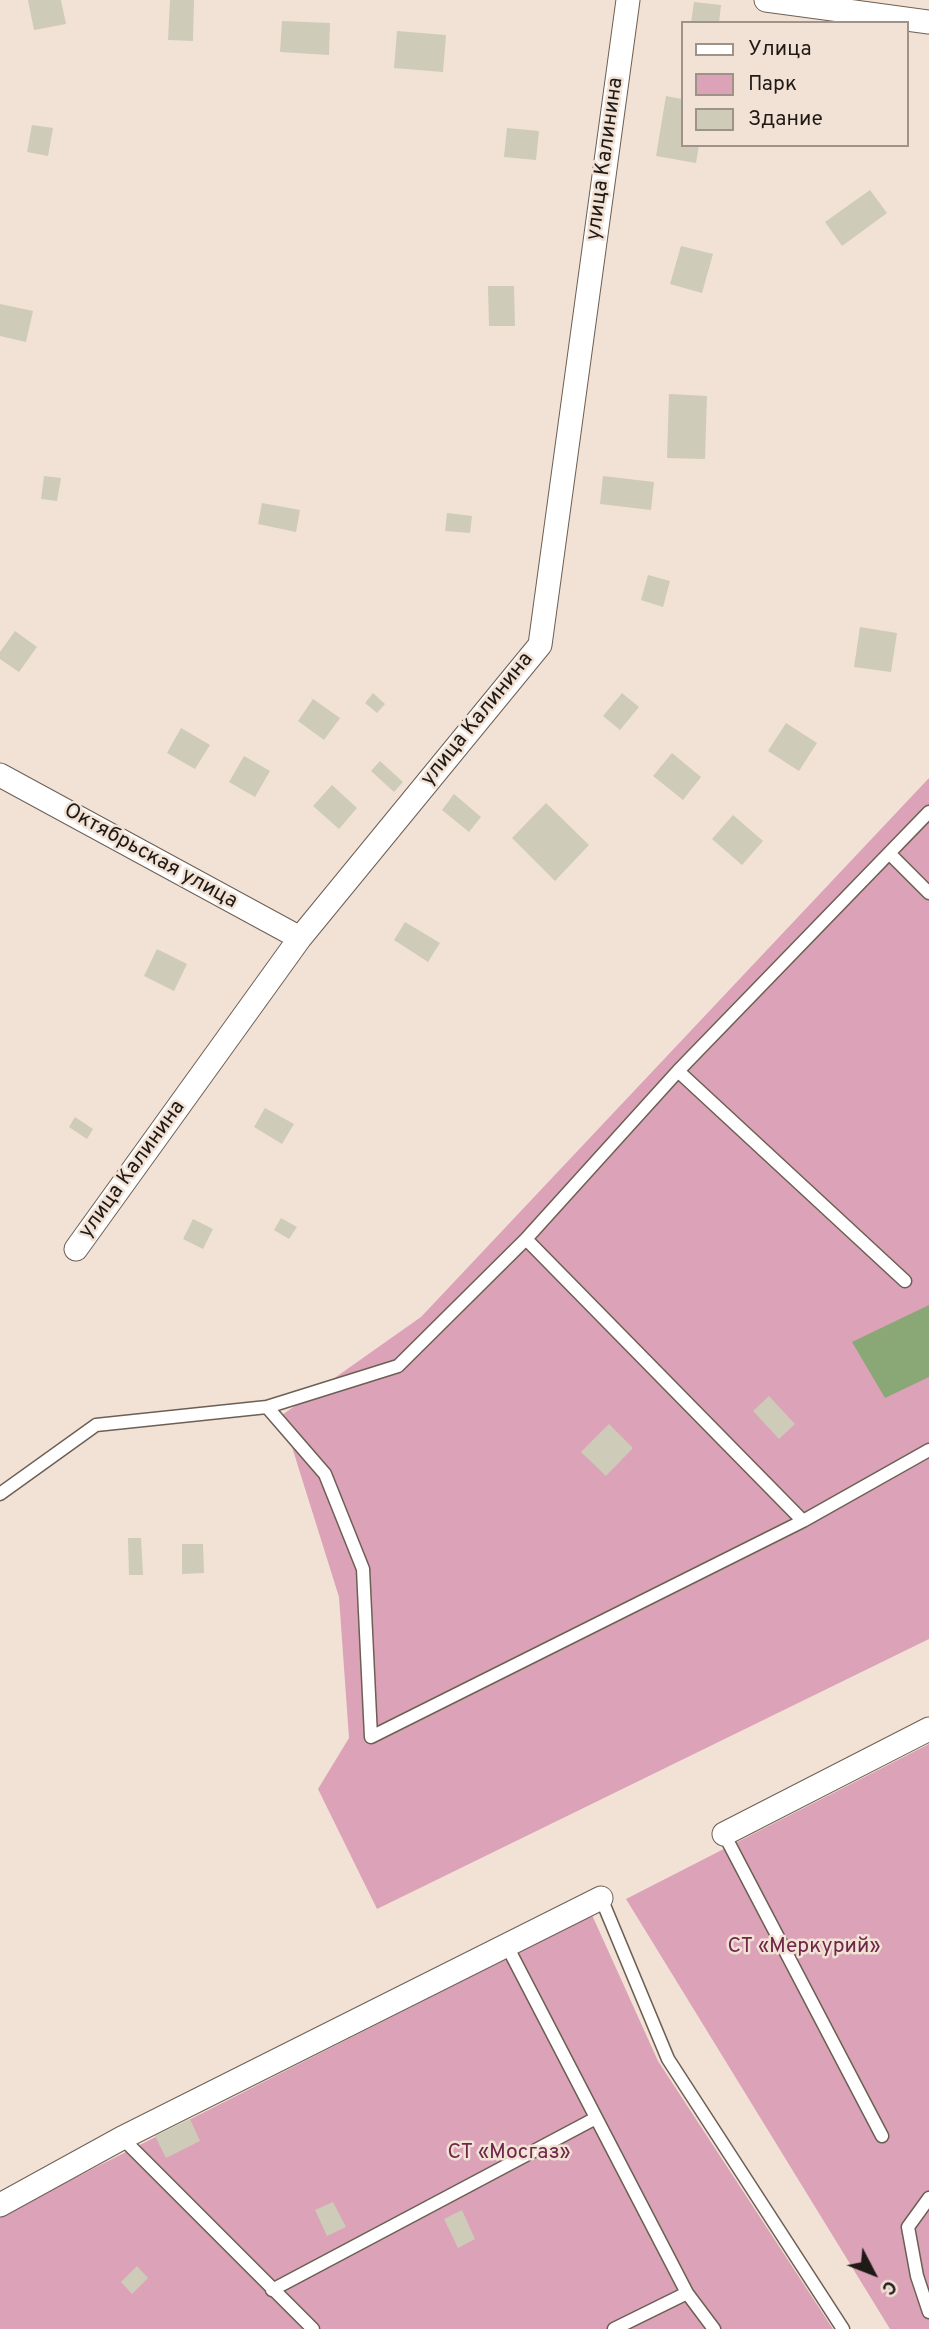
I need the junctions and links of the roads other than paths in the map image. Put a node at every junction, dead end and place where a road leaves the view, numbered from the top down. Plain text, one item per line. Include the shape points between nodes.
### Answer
1 (628, 0) edge
2 (766, 0) edge
3 (929, 22) edge
4 (0, 775) edge
5 (929, 812) edge
6 (890, 854) junction
7 (929, 893) edge
8 (300, 938) junction
9 (678, 1072) junction
10 (526, 1239) junction
11 (76, 1249) dead end
12 (905, 1281) dead end
13 (267, 1407) junction
14 (929, 1450) edge
15 (0, 1494) edge
16 (803, 1521) junction
17 (929, 1729) edge
18 (724, 1835) joint
19 (601, 1898) joint
20 (507, 1946) junction
21 (596, 2118) junction
22 (882, 2136) dead end
23 (122, 2138) junction
24 (929, 2197) edge
25 (0, 2205) edge
26 (272, 2290) junction
27 (687, 2293) junction
28 (929, 2312) edge
29 (313, 2329) edge
30 (614, 2329) edge
31 (714, 2329) edge
32 (843, 2329) edge

1 - 8 street, улица Калинина via 540,645
2 - 3 street
4 - 8 street, Октябрьская улица
5 - 6 lane
6 - 7 lane
6 - 9 lane
8 - 11 street, улица Калинина
9 - 10 lane
9 - 12 lane
10 - 13 lane via 398,1366
10 - 16 lane
13 - 15 lane via 96,1425
13 - 16 lane via 325,1474 363,1569 370,1737
14 - 16 lane
17 - 18 street
18 - 22 lane
19 - 20 street
19 - 32 lane via 668,2059
20 - 21 lane
20 - 23 street
21 - 26 lane
21 - 27 lane
23 - 25 street
23 - 26 lane
24 - 28 lane via 908,2227
26 - 29 lane
27 - 30 lane
27 - 31 lane

